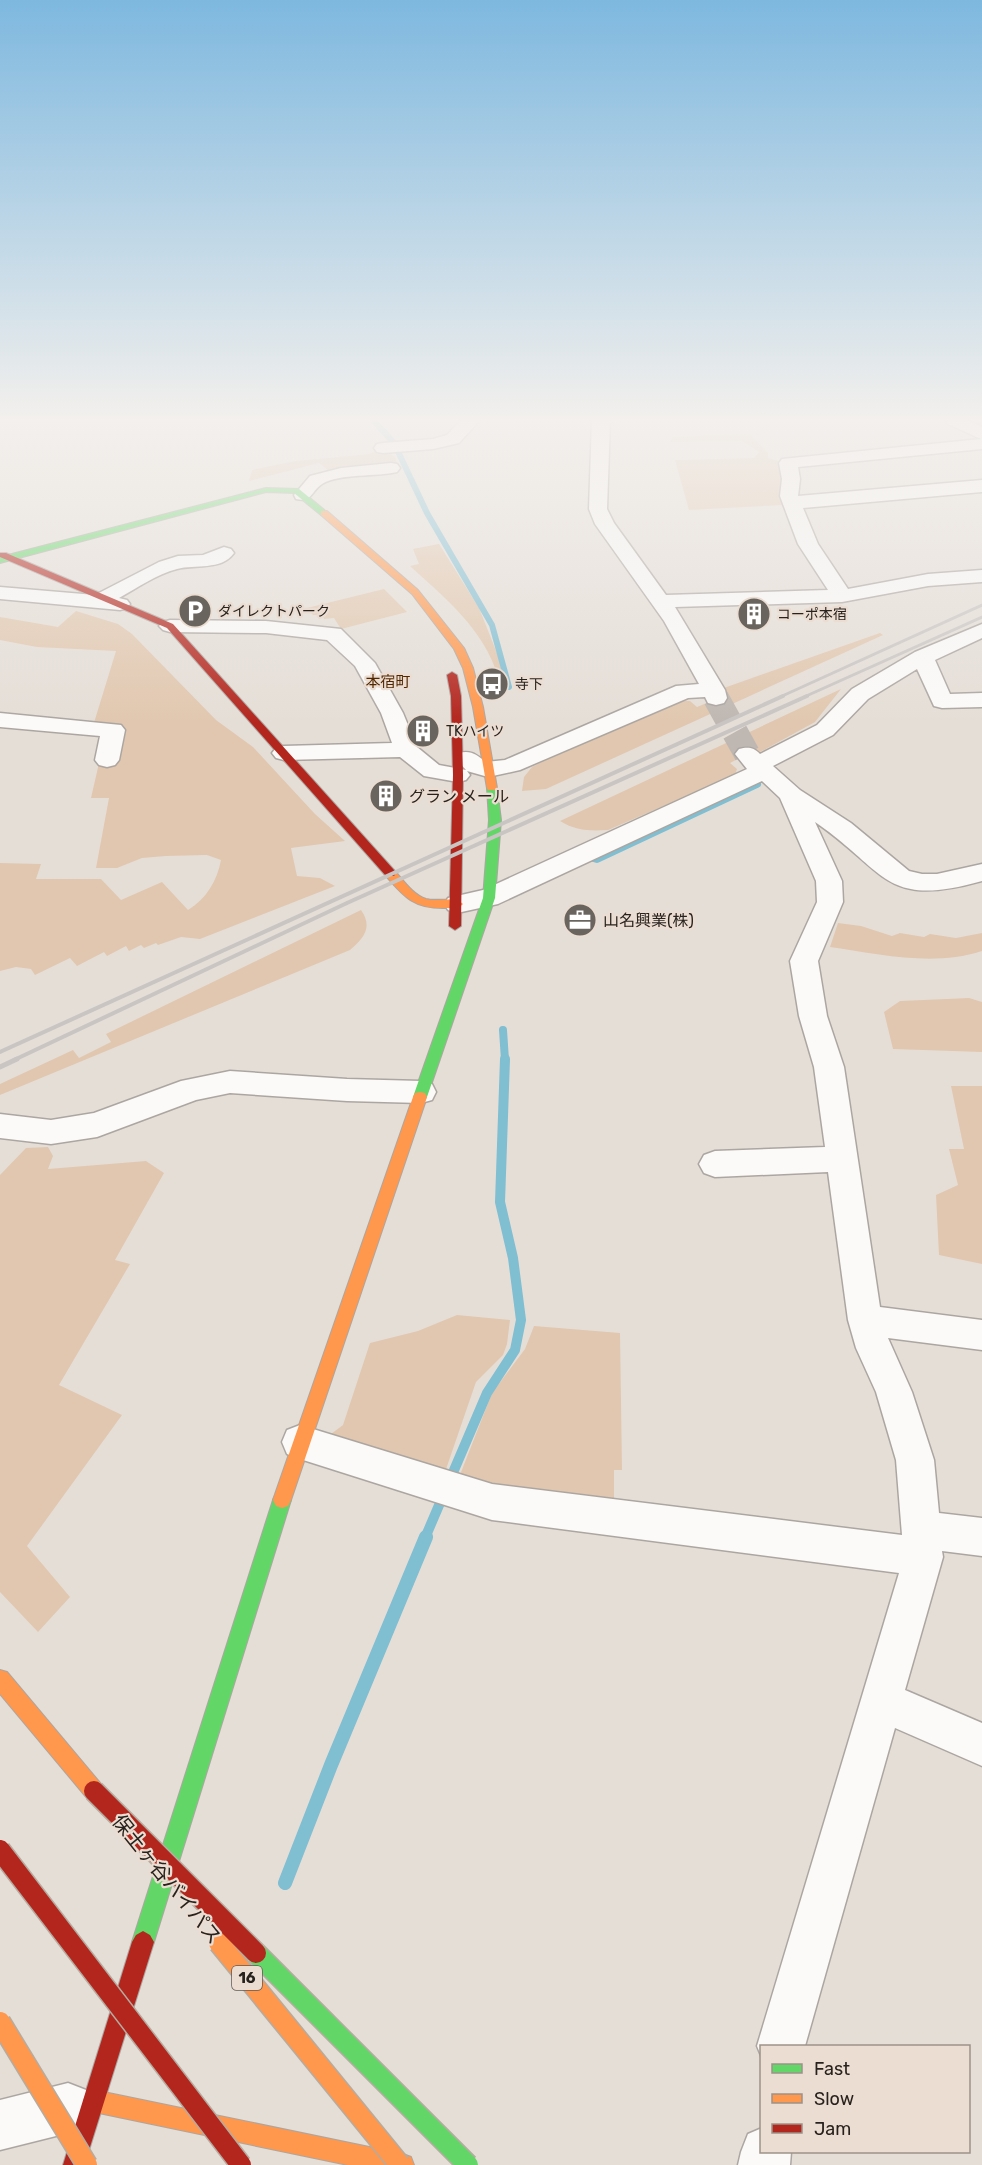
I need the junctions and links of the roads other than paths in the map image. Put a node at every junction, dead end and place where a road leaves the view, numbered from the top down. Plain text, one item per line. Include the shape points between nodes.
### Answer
1 (144, 521) edge
2 (333, 521) edge
3 (604, 521) edge
4 (799, 521) edge
5 (224, 554) dead end
6 (3, 557) edge
7 (982, 576) edge
8 (0, 593) edge
9 (842, 596) junction
10 (112, 601) junction
11 (661, 602) junction
12 (441, 624) junction
13 (170, 626) junction
14 (982, 630) edge
15 (923, 657) junction
16 (982, 700) edge
17 (0, 720) edge
18 (458, 746) junction
19 (406, 750) junction
20 (284, 753) junction
21 (107, 760) dead end
22 (755, 763) junction
23 (487, 771) junction
24 (459, 775) junction
25 (791, 795) junction
26 (982, 872) edge
27 (489, 898) junction
28 (457, 904) junction
29 (449, 1012) junction
30 (422, 1092) junction
31 (0, 1126) edge
32 (841, 1159) junction
33 (715, 1164) dead end
34 (865, 1320) junction
35 (982, 1335) edge
36 (300, 1442) junction
37 (982, 1537) edge
38 (922, 1544) junction
39 (0, 1679) edge
40 (881, 1701) junction
41 (982, 1745) edge
42 (94, 1791) junction
43 (0, 1850) edge
44 (184, 1900) dead end
45 (206, 1928) dead end
46 (0, 2022) edge
47 (781, 2045) edge
48 (94, 2101) junction
49 (0, 2125) edge
50 (73, 2165) edge
51 (87, 2165) edge
52 (241, 2165) edge
53 (402, 2165) edge
54 (468, 2165) edge

1 - 6 main road
2 - 12 main road via 415,592
3 - 11 street
4 - 9 street via 808,544
5 - 10 street via 206,561 166,566
6 - 10 main road
7 - 9 street via 928,580
8 - 10 street
9 - 11 street
10 - 13 main road
11 - 23 street via 715,694 684,691 528,758
12 - 18 main road via 456,696
12 - 23 main road via 468,668
13 - 19 street via 266,627 333,634 364,663 392,713
13 - 20 main road
14 - 15 street
15 - 16 street via 942,700
15 - 22 street via 860,694 825,730
17 - 21 street via 113,730
18 - 23 street via 472,764
18 - 24 main road
19 - 20 street
19 - 24 street via 432,771
20 - 28 main road via 413,899 431,905
22 - 25 street
22 - 27 street
23 - 27 main road via 495,820
24 - 28 main road
25 - 26 street via 843,829 890,870 909,881 936,882
25 - 32 street via 829,881 830,902 804,961 813,1016 829,1067
27 - 28 street
27 - 29 main road
28 - 29 main road
29 - 30 main road
30 - 31 street via 230,1082 192,1089 97,1125 51,1132
30 - 36 main road
32 - 33 street
32 - 34 street
34 - 35 street
34 - 38 street via 894,1392 915,1460
36 - 38 street via 492,1502
36 - 48 main road
37 - 38 street
38 - 40 street
39 - 42 main road, 保土ヶ谷バイパス
40 - 41 street
40 - 47 street
42 - 44 main road, 保土ヶ谷バイパス, bridge
42 - 54 main road, bridge
43 - 52 main road, bridge
45 - 53 main road, 保土ヶ谷バイパス / 16, bridge
46 - 51 main road, bridge
48 - 49 street
48 - 50 main road
48 - 53 main road

